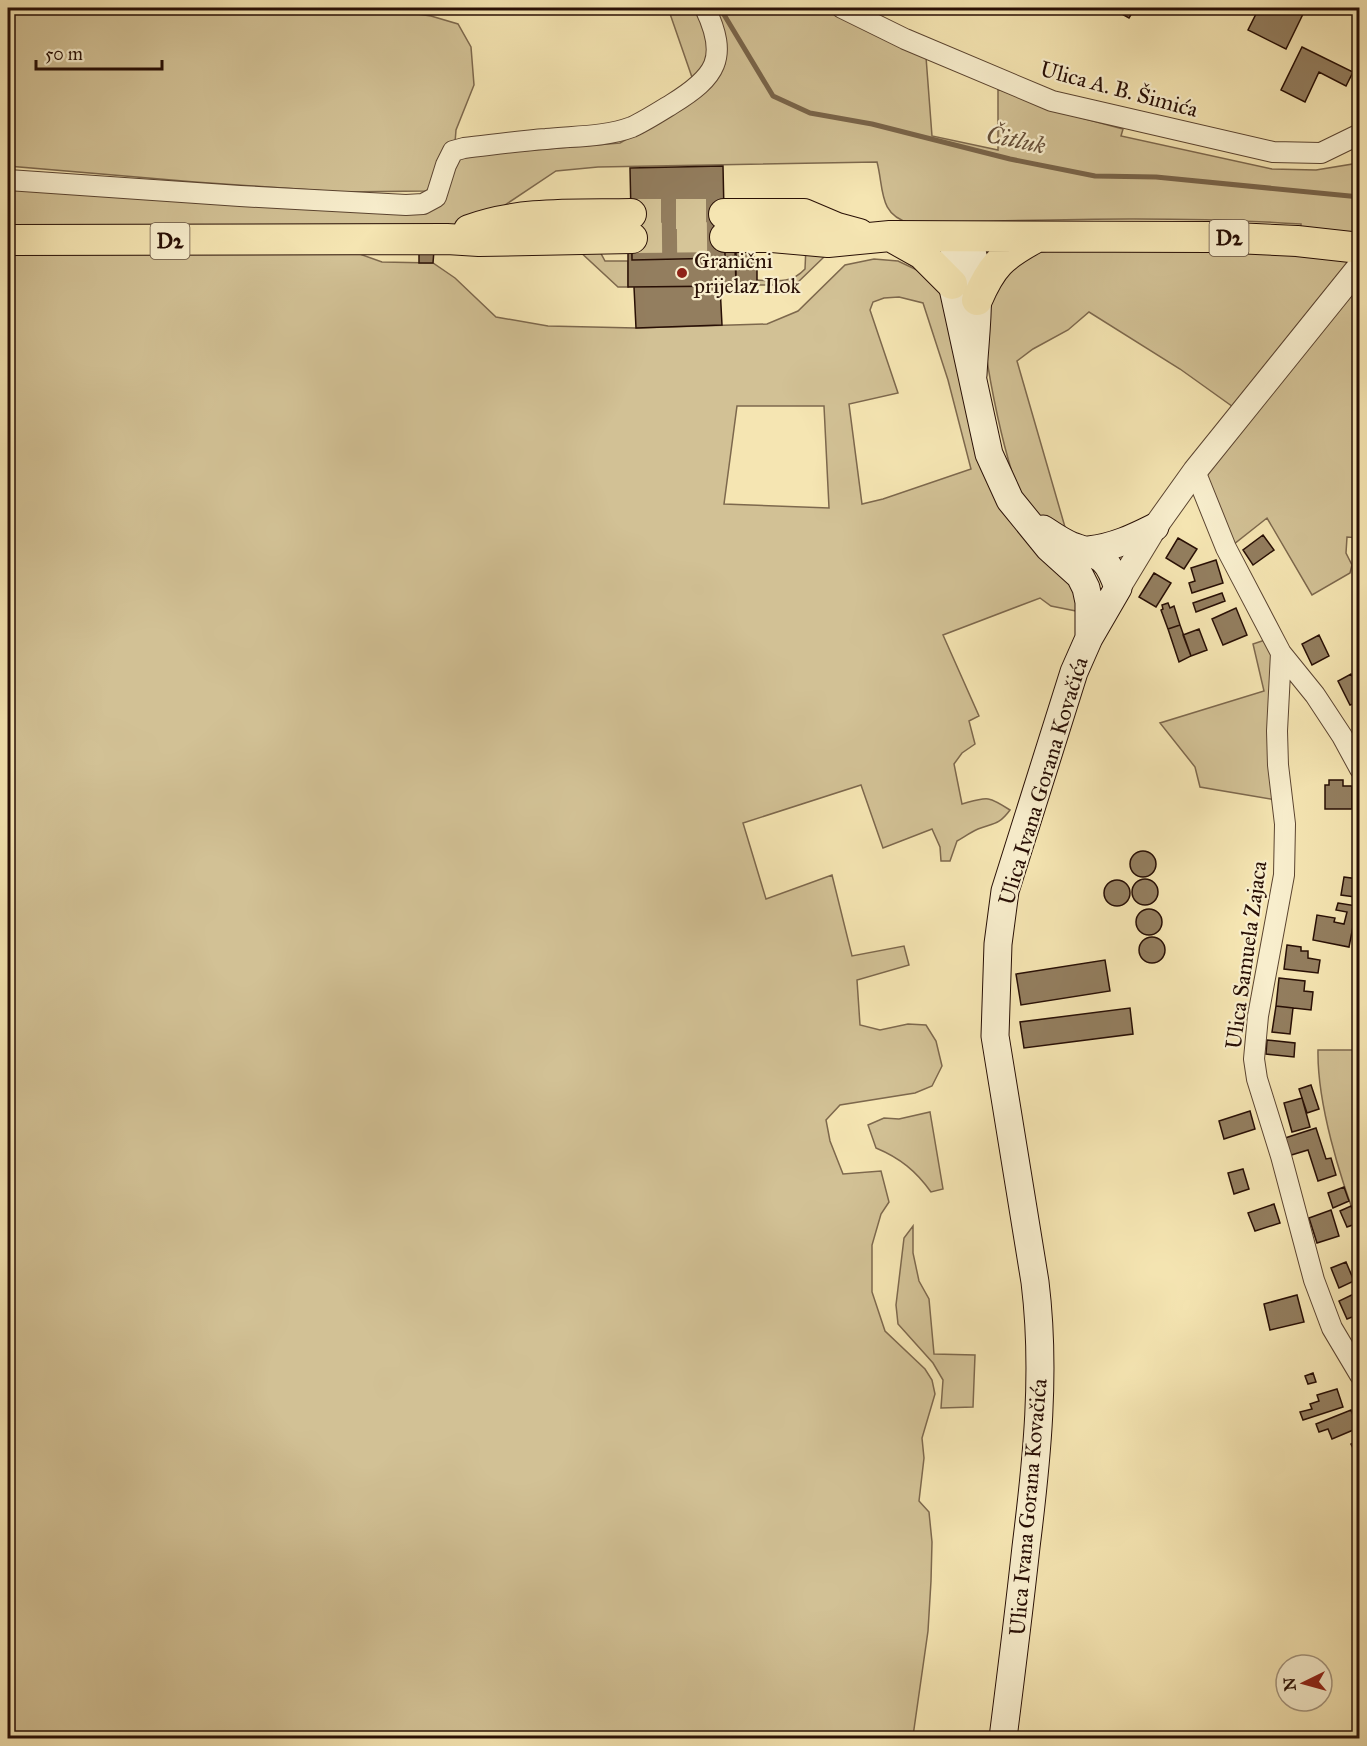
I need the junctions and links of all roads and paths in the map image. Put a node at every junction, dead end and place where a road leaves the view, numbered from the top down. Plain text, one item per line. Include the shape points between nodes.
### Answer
1 (705, 8) edge
2 (842, 8) edge
3 (1359, 134) edge
4 (8, 180) edge
5 (725, 225) tunnel mouth
6 (631, 226) tunnel mouth
7 (882, 236) junction
8 (967, 237) junction
9 (1035, 238) junction
10 (8, 240) edge
11 (1359, 248) edge
12 (1359, 266) edge
13 (952, 284) junction
14 (977, 300) junction
15 (973, 375) junction
16 (1195, 471) junction
17 (1024, 517) junction
18 (1155, 527) junction
19 (1089, 550) junction
20 (1080, 576) junction
21 (1118, 588) junction
22 (1089, 638) junction
23 (1281, 653) junction
24 (1359, 769) edge
25 (1359, 1375) edge
26 (1003, 1738) edge

1 - 4 street via 716,35 717,51 712,70 697,89 632,127 453,151 436,197 423,204
2 - 3 street, Ulica A. B. Šimića via 1052,101 1273,152 1321,153
5 - 7 main road, D2 via 804,214 837,228
6 - 10 main road, D2 via 479,241
7 - 8 main road, D2
7 - 13 main road via 922,254
8 - 9 main road, D2
8 - 13 main road via 952,257
8 - 14 main road via 974,260
9 - 11 main road, D2 via 1203,237
9 - 14 main road via 996,263
12 - 16 street, Ulica Ivana Gorana Kovačića
13 - 15 main road
14 - 15 main road
15 - 17 main road via 989,454 1010,500
16 - 18 street, Ulica Ivana Gorana Kovačića
16 - 23 street via 1226,548
17 - 19 main road via 1071,545
17 - 20 main road via 1048,548
18 - 19 main road via 1129,541
18 - 21 street, Ulica Ivana Gorana Kovačića
19 - 21 main road via 1103,558
20 - 21 main road via 1102,587
20 - 22 main road via 1089,602
21 - 22 main road, Ulica Ivana Gorana Kovačića
22 - 26 main road, Ulica Ivana Gorana Kovačića via 1074,672 1005,891 998,944 995,1036 1033,1265 1041,1358 1034,1485
23 - 24 street via 1315,695
23 - 25 street, Ulica Samuela Zajaca via 1277,731 1285,824 1284,875 1254,1059 1314,1280 1332,1328

